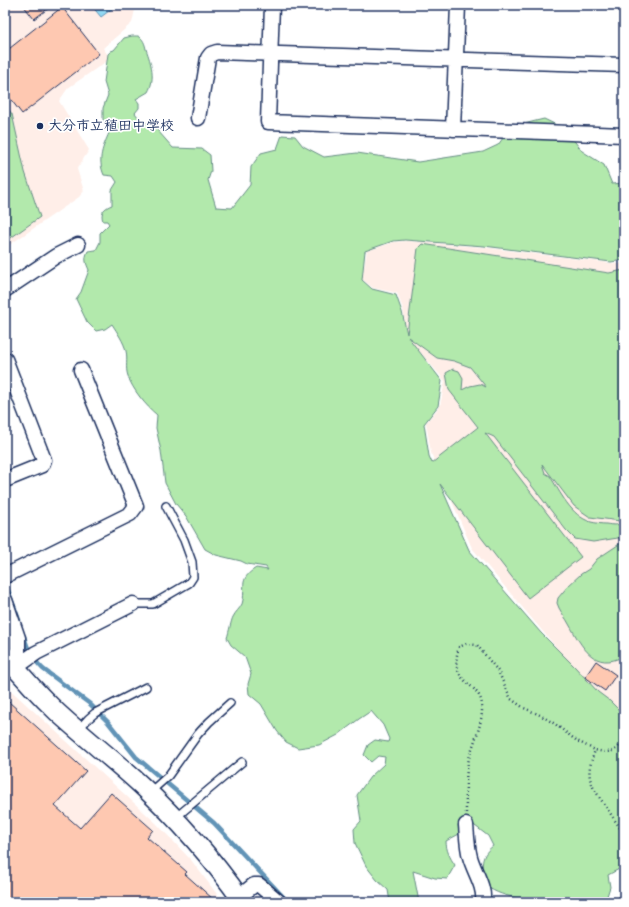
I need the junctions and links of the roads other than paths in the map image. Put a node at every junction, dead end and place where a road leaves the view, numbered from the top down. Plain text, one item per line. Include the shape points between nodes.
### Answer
1 (272, 5) edge
2 (458, 5) edge
3 (270, 54) junction
4 (455, 60) junction
5 (624, 65) edge
6 (198, 118) dead end
7 (453, 129) junction
8 (624, 135) edge
9 (78, 244) dead end
10 (5, 290) edge
11 (5, 359) edge
12 (81, 370) dead end
13 (5, 480) edge
14 (166, 506) dead end
15 (5, 576) edge
16 (5, 600) edge
17 (133, 604) joint
18 (10, 662) edge
19 (146, 686) dead end
20 (230, 703) dead end
21 (78, 730) junction
22 (242, 762) dead end
23 (149, 793) junction
24 (174, 819) junction
25 (466, 825) road end
26 (241, 899) edge
27 (279, 902) edge
28 (483, 902) edge

1 - 3 street
2 - 4 street
3 - 4 street
3 - 6 street via 211,54 208,58
3 - 7 street via 268,122
4 - 5 street
4 - 7 street
7 - 8 street
9 - 10 street
11 - 13 street via 44,460 42,465
12 - 15 street via 136,506 130,514
14 - 17 lane via 181,532 192,562 193,577 189,583 153,604
16 - 18 street via 18,638 18,651
17 - 18 street via 33,655
18 - 21 street via 44,699
19 - 21 lane via 95,713
20 - 23 lane via 198,734 168,776
21 - 23 street
22 - 24 lane
23 - 24 street
24 - 26 street
25 - 28 street via 468,848 482,887
26 - 27 street via 254,886 259,885

